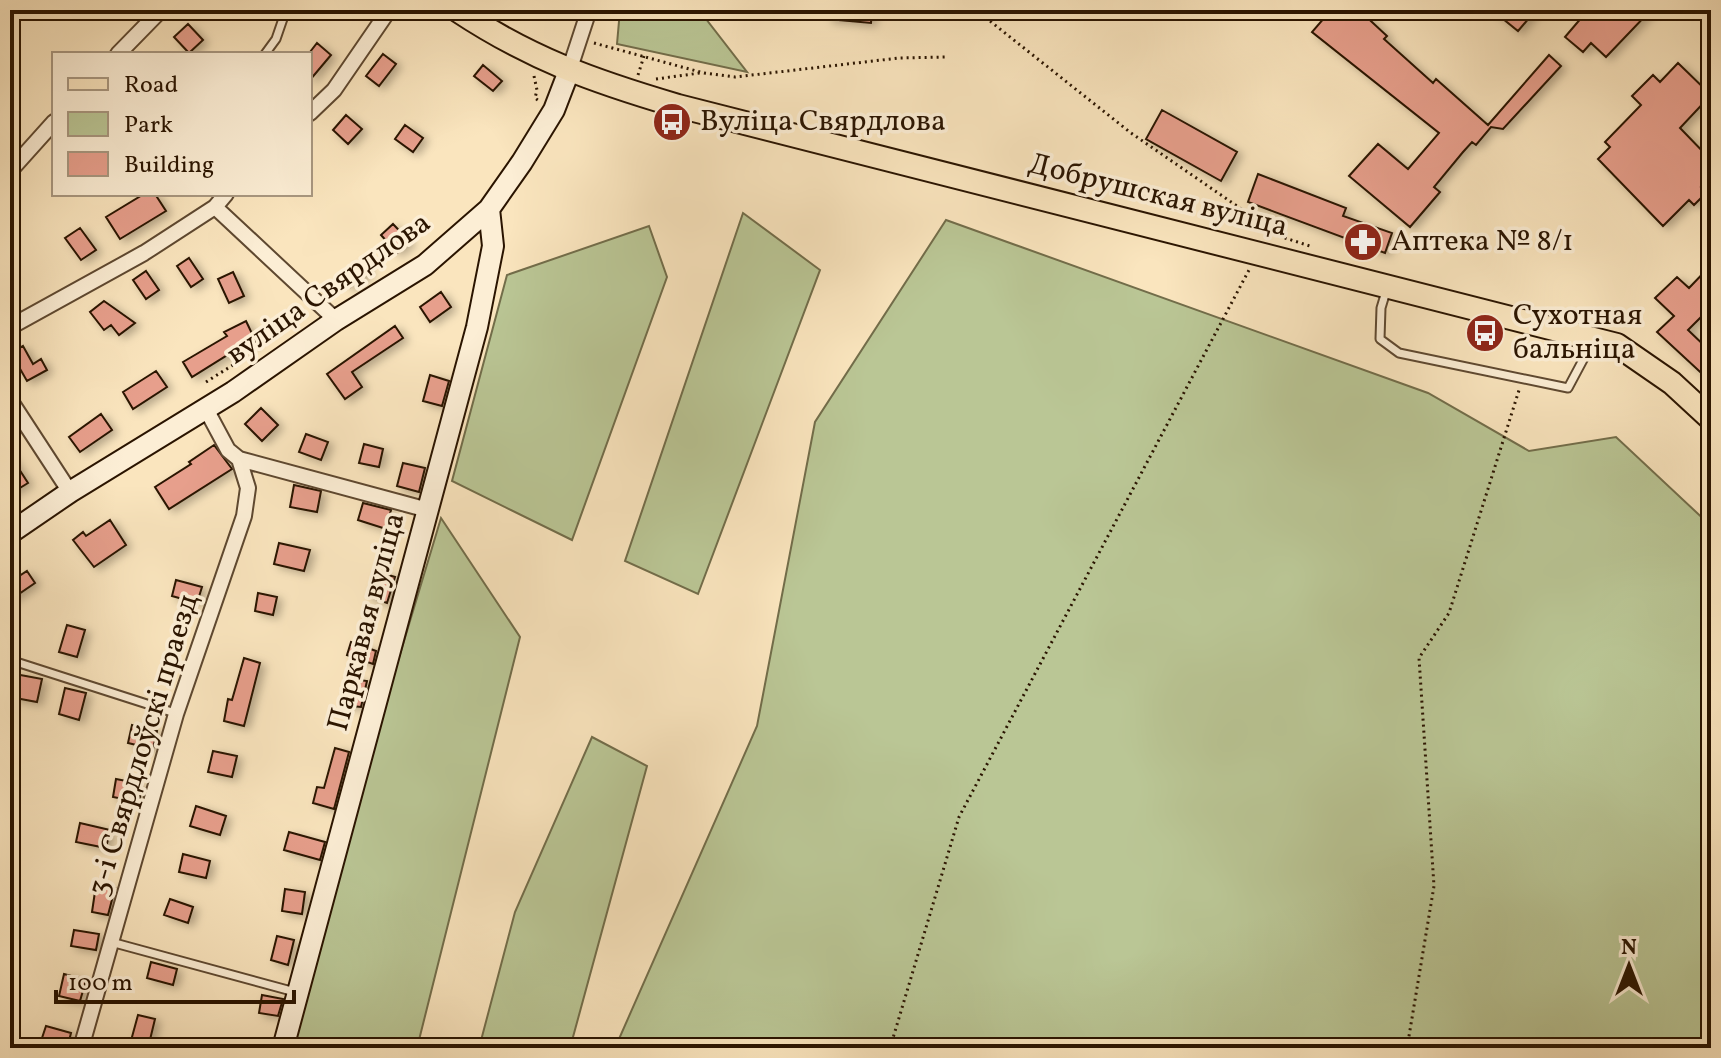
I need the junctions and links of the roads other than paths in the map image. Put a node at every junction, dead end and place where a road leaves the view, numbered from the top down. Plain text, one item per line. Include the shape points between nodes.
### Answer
1 (161, 10) edge
2 (286, 10) edge
3 (389, 10) edge
4 (457, 10) edge
5 (589, 10) edge
6 (120, 52) edge
7 (266, 52) edge
8 (569, 71) junction
9 (312, 111) edge
10 (52, 124) edge
11 (10, 171) edge
12 (223, 196) edge
13 (215, 207) junction
14 (489, 209) junction
15 (1388, 286) junction
16 (336, 320) junction
17 (10, 327) edge
18 (1594, 339) junction
19 (10, 400) edge
20 (206, 409) junction
21 (1711, 419) edge
22 (239, 459) junction
23 (70, 492) junction
24 (428, 510) junction
25 (10, 533) edge
26 (10, 660) edge
27 (176, 714) junction
28 (111, 942) junction
29 (297, 992) junction
30 (81, 1048) edge
31 (283, 1048) edge

1 - 6 street
2 - 7 lane
3 - 9 street via 334,90
4 - 8 main road, Добрушская вуліца
5 - 8 street, вуліца Свярдлова
8 - 14 street, вуліца Свярдлова via 554,110
8 - 15 main road, Добрушская вуліца via 678,106
10 - 11 street
12 - 13 street
13 - 16 street
13 - 17 street
14 - 16 street, вуліца Свярдлова via 425,265
14 - 24 street, Паркавая вуліца via 493,246
15 - 18 main road, Добрушская вуліца
15 - 18 lane via 1380,339 1399,353 1568,388
16 - 20 street, вуліца Свярдлова
18 - 21 main road, Добрушская вуліца via 1617,345 1672,383
19 - 23 street
20 - 22 street via 228,450
20 - 23 street, вуліца Свярдлова
22 - 24 street
22 - 27 street, 3-і Свярдлоўскі праезд via 248,488 244,516
23 - 25 street, вуліца Свярдлова
24 - 29 street, Паркавая вуліца
26 - 27 lane
27 - 28 street, 3-і Свярдлоўскі праезд
28 - 29 lane
28 - 30 street, 3-і Свярдлоўскі праезд
29 - 31 street, Паркавая вуліца

